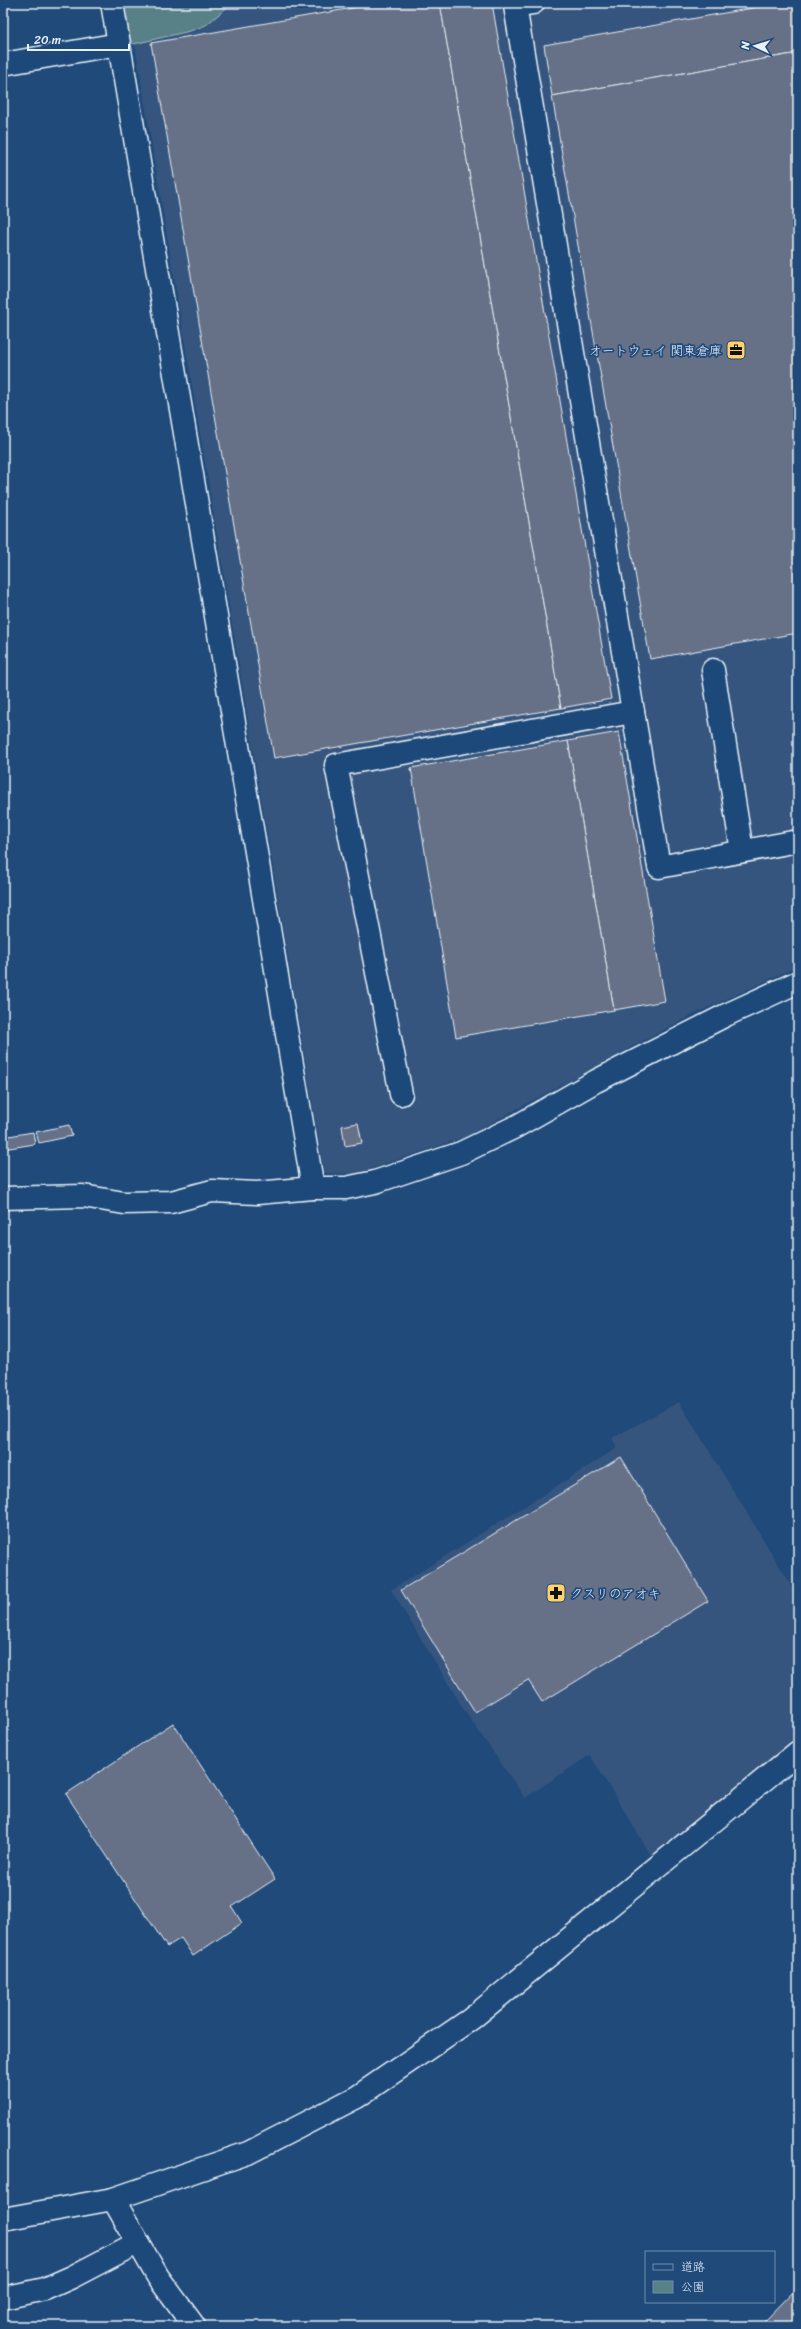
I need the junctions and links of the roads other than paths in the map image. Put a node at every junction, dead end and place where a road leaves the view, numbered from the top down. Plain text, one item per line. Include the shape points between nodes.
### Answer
1 (112, 3) edge
2 (533, 3) edge
3 (119, 44) junction
4 (3, 64) edge
5 (713, 670) dead end
6 (633, 712) junction
7 (798, 841) edge
8 (742, 852) junction
9 (798, 982) edge
10 (401, 1094) dead end
11 (313, 1188) junction
12 (3, 1198) edge
13 (798, 1752) edge
14 (114, 2199) junction
15 (3, 2219) edge
16 (137, 2243) junction
17 (3, 2298) edge
18 (194, 2326) edge

1 - 3 street
2 - 6 street via 514,6
3 - 4 street
3 - 11 street
5 - 8 street
6 - 8 street via 659,867
6 - 10 street via 336,765
7 - 8 street
9 - 11 street via 726,1015 461,1153 375,1182 346,1188
11 - 12 street via 256,1193 212,1192 172,1202 124,1203 83,1196
13 - 14 street via 471,2019 357,2097 248,2153
14 - 15 street
14 - 16 street
16 - 17 street via 45,2289
16 - 18 street

